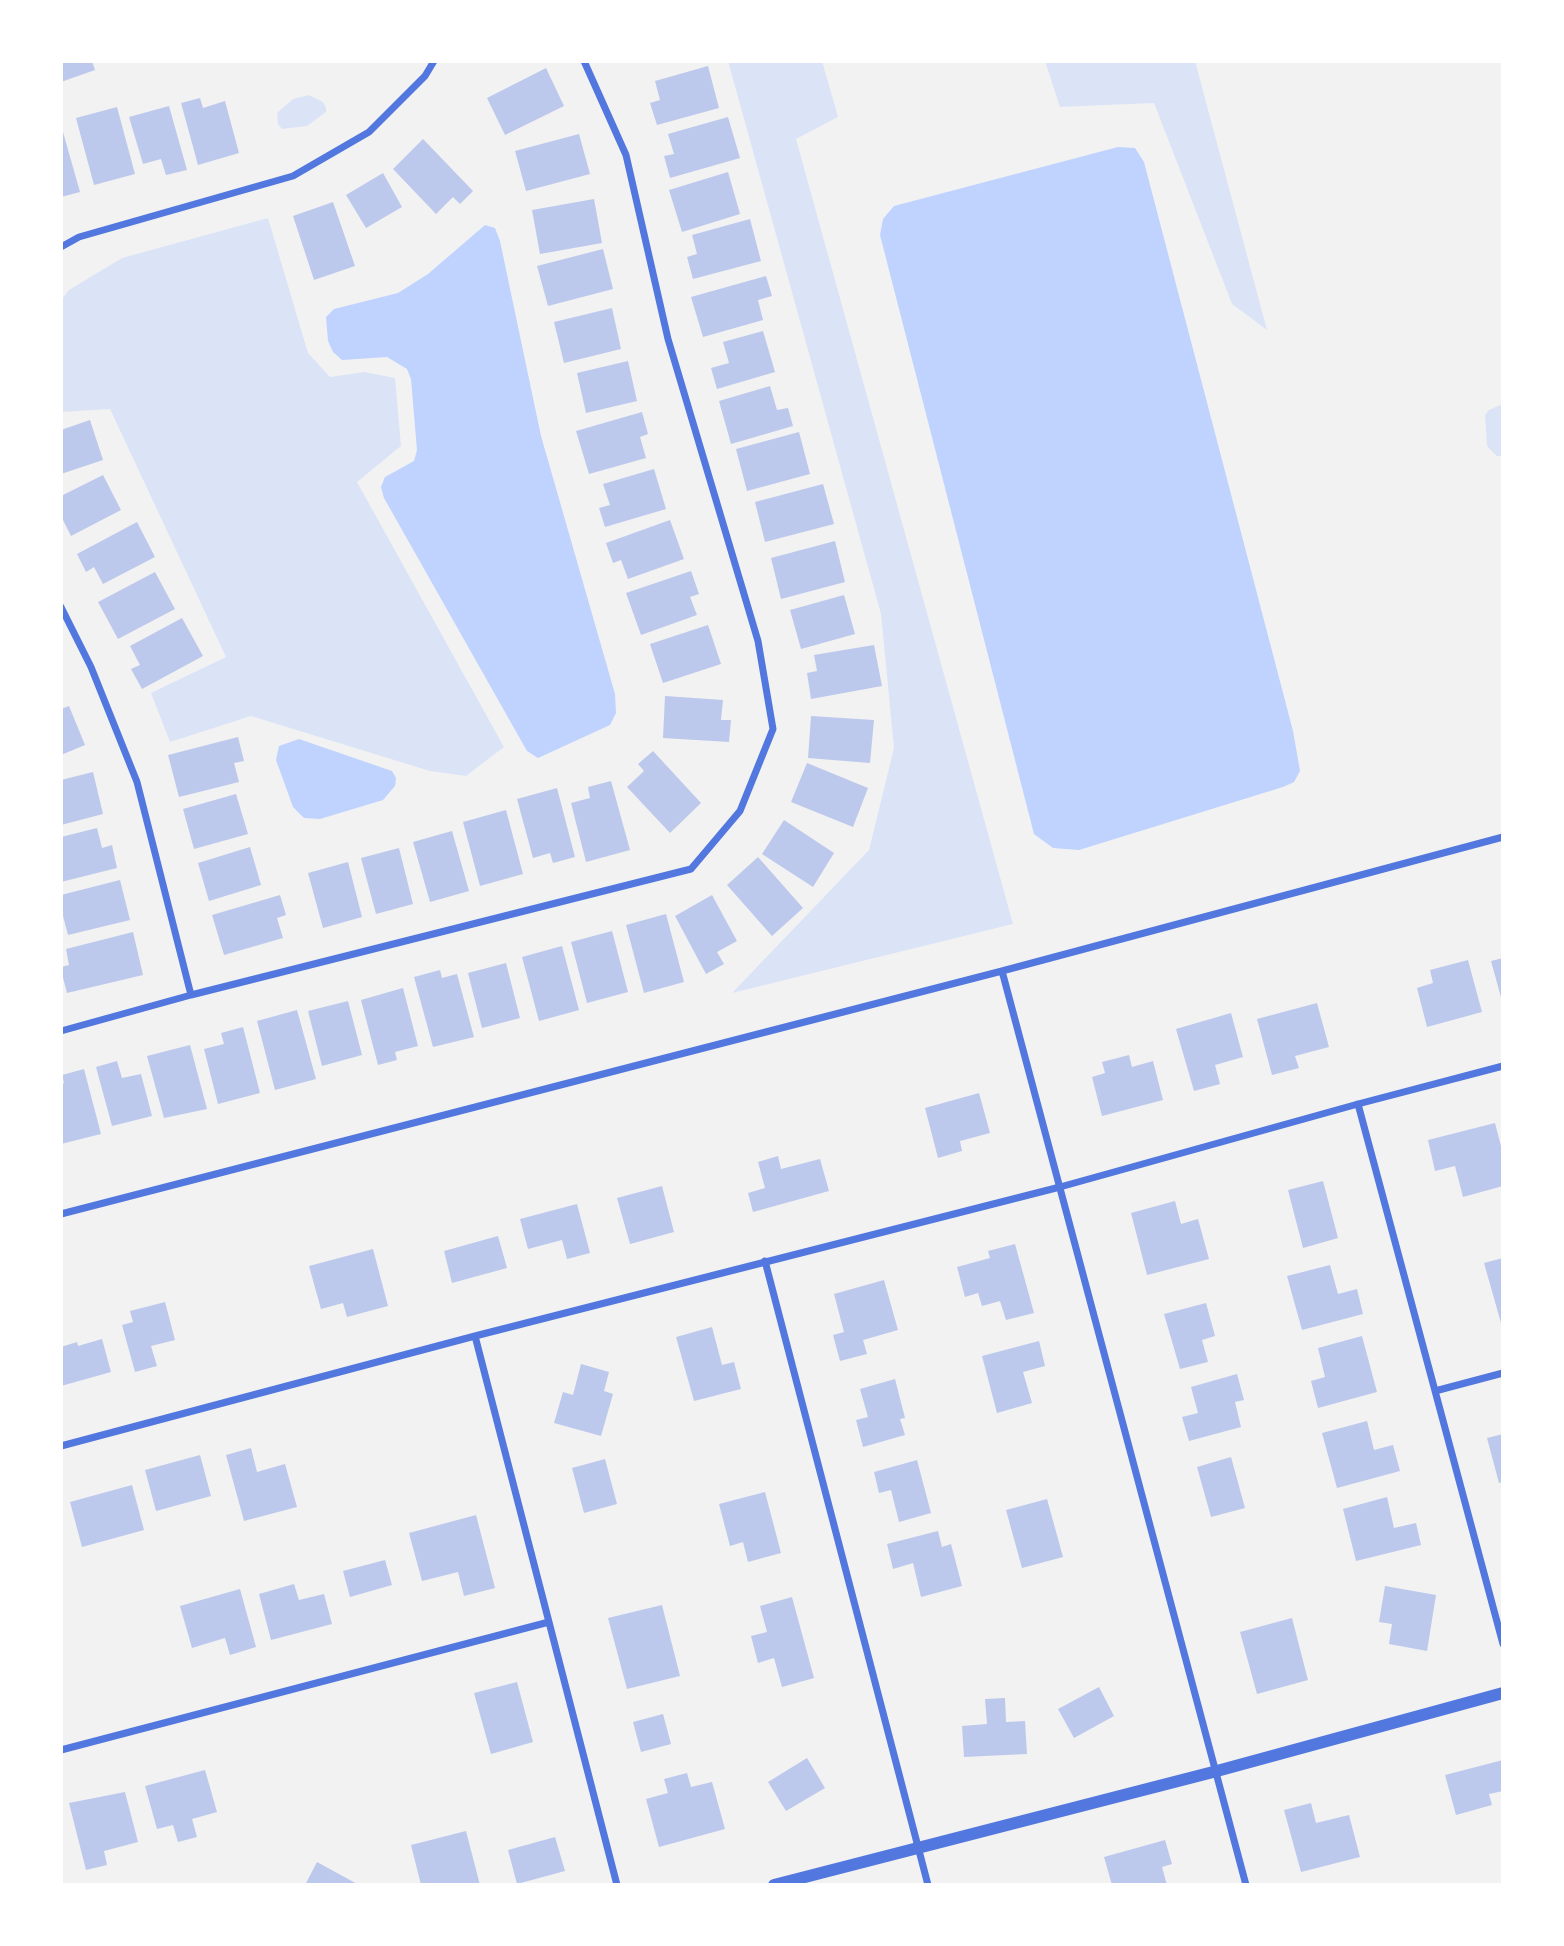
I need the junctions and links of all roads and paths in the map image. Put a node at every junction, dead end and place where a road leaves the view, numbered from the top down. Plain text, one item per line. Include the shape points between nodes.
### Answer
1 (434, 61) edge
2 (584, 61) edge
3 (61, 247) edge
4 (61, 607) edge
5 (1503, 837) edge
6 (1002, 971) junction
7 (191, 995) junction
8 (61, 1031) edge
9 (1503, 1066) edge
10 (1358, 1104) junction
11 (1060, 1187) junction
12 (61, 1214) edge
13 (765, 1261) junction
14 (475, 1336) junction
15 (1503, 1373) edge
16 (1435, 1391) junction
17 (61, 1446) edge
18 (549, 1622) junction
19 (1503, 1644) edge
20 (1503, 1693) edge
21 (61, 1750) edge
22 (1217, 1771) junction
23 (918, 1848) junction
24 (617, 1885) edge
25 (774, 1885) edge
26 (928, 1885) edge
27 (1246, 1885) edge

1 - 3 street via 369,132 293,176 79,237
2 - 7 street via 626,155 668,339 758,641 773,729 740,811 691,869
4 - 7 street via 91,667 137,782
5 - 6 street
6 - 11 street
6 - 12 street
7 - 8 street
9 - 10 street
10 - 11 street
10 - 16 street
11 - 13 street
11 - 22 street
13 - 14 street
13 - 23 street
14 - 17 street
14 - 18 street
15 - 16 street
16 - 19 street
18 - 21 street
18 - 24 street
20 - 22 street
22 - 23 street
22 - 27 street
23 - 25 street
23 - 26 street

